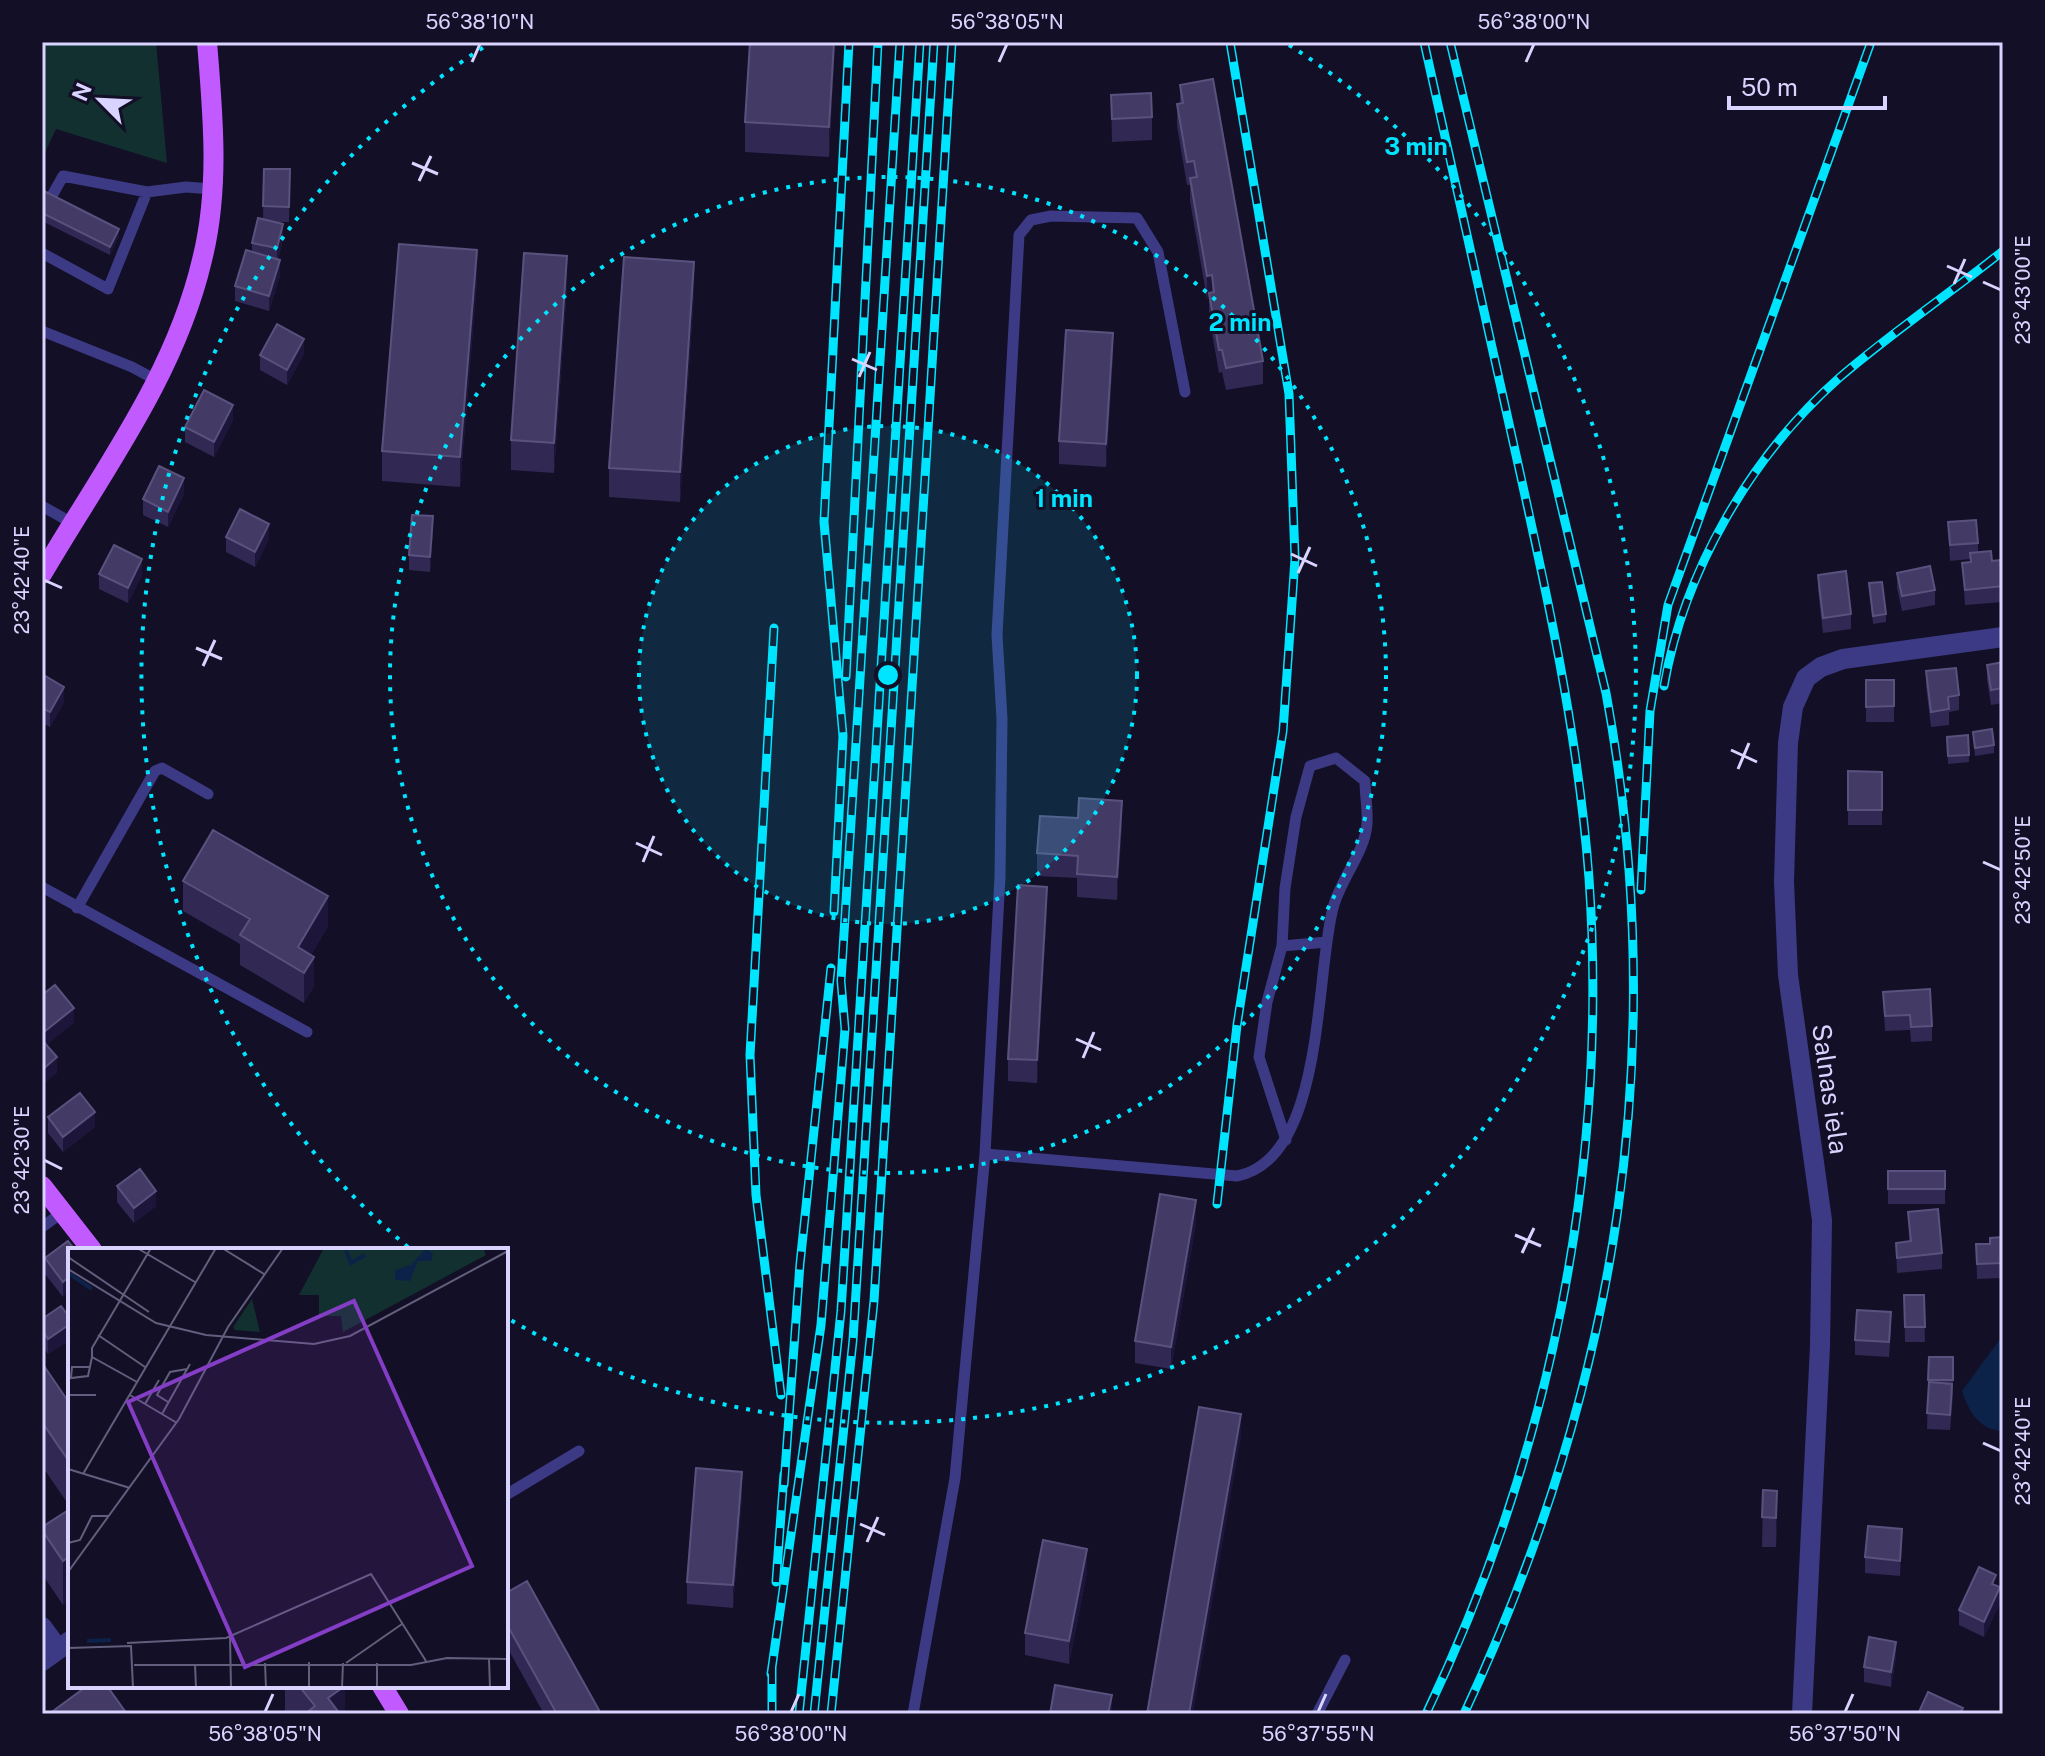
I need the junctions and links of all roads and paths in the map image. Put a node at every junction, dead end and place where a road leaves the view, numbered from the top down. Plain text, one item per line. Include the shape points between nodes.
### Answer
1 (207, 42) edge
2 (212, 189) junction
3 (147, 192) junction
4 (49, 201) edge
5 (42, 253) edge
6 (42, 331) edge
7 (158, 381) junction
8 (1185, 392) dead end
9 (42, 506) edge
10 (72, 523) junction
11 (42, 574) edge
12 (2003, 637) edge
13 (208, 794) dead end
14 (42, 887) edge
15 (77, 908) junction
16 (1327, 942) junction
17 (1282, 946) junction
18 (307, 1032) dead end
19 (1286, 1140) junction
20 (985, 1154) junction
21 (42, 1186) edge
22 (63, 1212) junction
23 (42, 1227) edge
24 (90, 1248) edge
25 (579, 1451) dead end
26 (508, 1494) edge
27 (42, 1627) edge
28 (62, 1647) edge
29 (1345, 1660) dead end
30 (383, 1688) edge
31 (399, 1714) edge
32 (913, 1714) edge
33 (1317, 1714) edge
34 (1802, 1714) edge

1 - 2 main road via 215,128
2 - 3 lane
2 - 7 main road via 202,262
3 - 4 lane via 63,176
3 - 5 lane via 108,289
6 - 7 lane
7 - 10 main road
8 - 20 lane via 1158,252 1137,218 1031,220 1019,235 997,635 1000,877
9 - 10 lane
10 - 11 main road
12 - 34 street, Salnas iela via 1832,663 1806,678 1793,707 1784,882 1788,975 1822,1220
13 - 15 lane via 162,768 155,771
14 - 15 lane
15 - 18 lane
16 - 17 lane
16 - 17 lane via 1333,907 1368,826 1365,781 1336,758 1310,766 1296,817
16 - 19 lane via 1315,1042
17 - 19 lane via 1259,1057
19 - 20 lane via 1251,1173 1237,1176
20 - 32 lane via 955,1478
21 - 22 main road
22 - 23 lane
22 - 24 main road
25 - 26 lane
27 - 28 street
29 - 33 lane
30 - 31 main road

